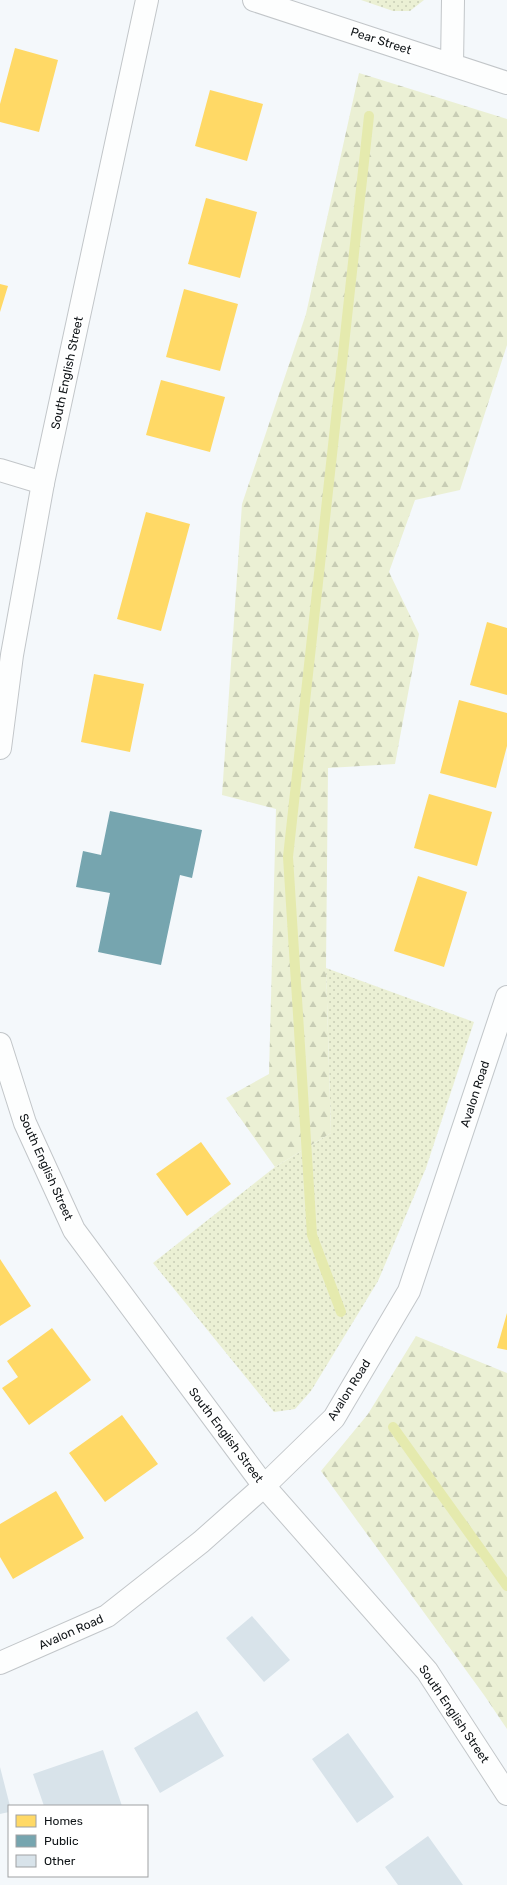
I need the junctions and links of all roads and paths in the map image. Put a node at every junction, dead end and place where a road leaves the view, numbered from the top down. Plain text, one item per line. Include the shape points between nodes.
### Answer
1 (147, 0) edge
2 (254, 0) edge
3 (454, 0) edge
4 (452, 65) junction
5 (507, 83) edge
6 (0, 470) edge
7 (43, 483) junction
8 (0, 748) edge
9 (507, 997) edge
10 (0, 1044) edge
11 (264, 1486) junction
12 (0, 1663) edge
13 (507, 1794) edge

1 - 7 street, South English Street
2 - 4 street, Pear Street
3 - 4 street
4 - 5 street, Pear Street
6 - 7 street
7 - 8 street, South English Street via 12,655
9 - 11 street, Avalon Road via 409,1291 334,1418
10 - 11 street, South English Street via 25,1123 74,1230
11 - 12 street, Avalon Road via 201,1542 107,1616
11 - 13 street, South English Street via 427,1671

